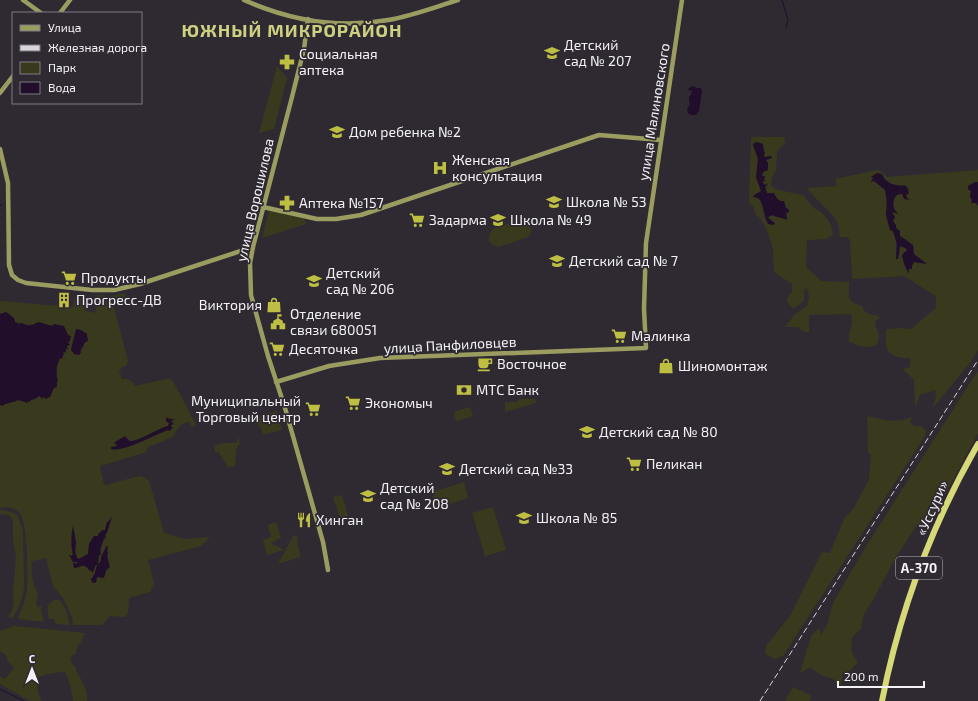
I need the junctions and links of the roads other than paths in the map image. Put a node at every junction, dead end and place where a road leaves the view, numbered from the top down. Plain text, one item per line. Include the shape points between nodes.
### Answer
1 (23, 0) edge
2 (70, 0) edge
3 (244, 0) edge
4 (458, 0) edge
5 (682, 0) edge
6 (40, 12) edge
7 (61, 12) edge
8 (308, 19) junction
9 (12, 77) edge
10 (0, 93) edge
11 (661, 140) junction
12 (0, 149) edge
13 (263, 207) junction
14 (253, 247) junction
15 (635, 348) joint
16 (276, 382) junction
17 (978, 444) edge
18 (328, 570) dead end
19 (882, 701) edge

1 - 6 street
2 - 7 street
3 - 8 street via 281,14
4 - 8 street via 386,20 337,23
5 - 11 street, улица Малиновского
8 - 13 street, улица Ворошилова via 300,65
9 - 10 street
11 - 13 street via 599,135 360,215 317,220
11 - 15 street, улица Малиновского via 645,254 646,348
12 - 14 street via 8,182 9,265 12,275 18,280 41,285 114,290
13 - 14 street, улица Ворошилова
14 - 16 street, улица Ворошилова via 250,263 251,294
15 - 16 street, улица Панфиловцев via 380,358 329,366
16 - 18 street, улица Ворошилова via 323,542
17 - 19 highway, «Уссури» / А-370 via 941,515 911,588 893,649

